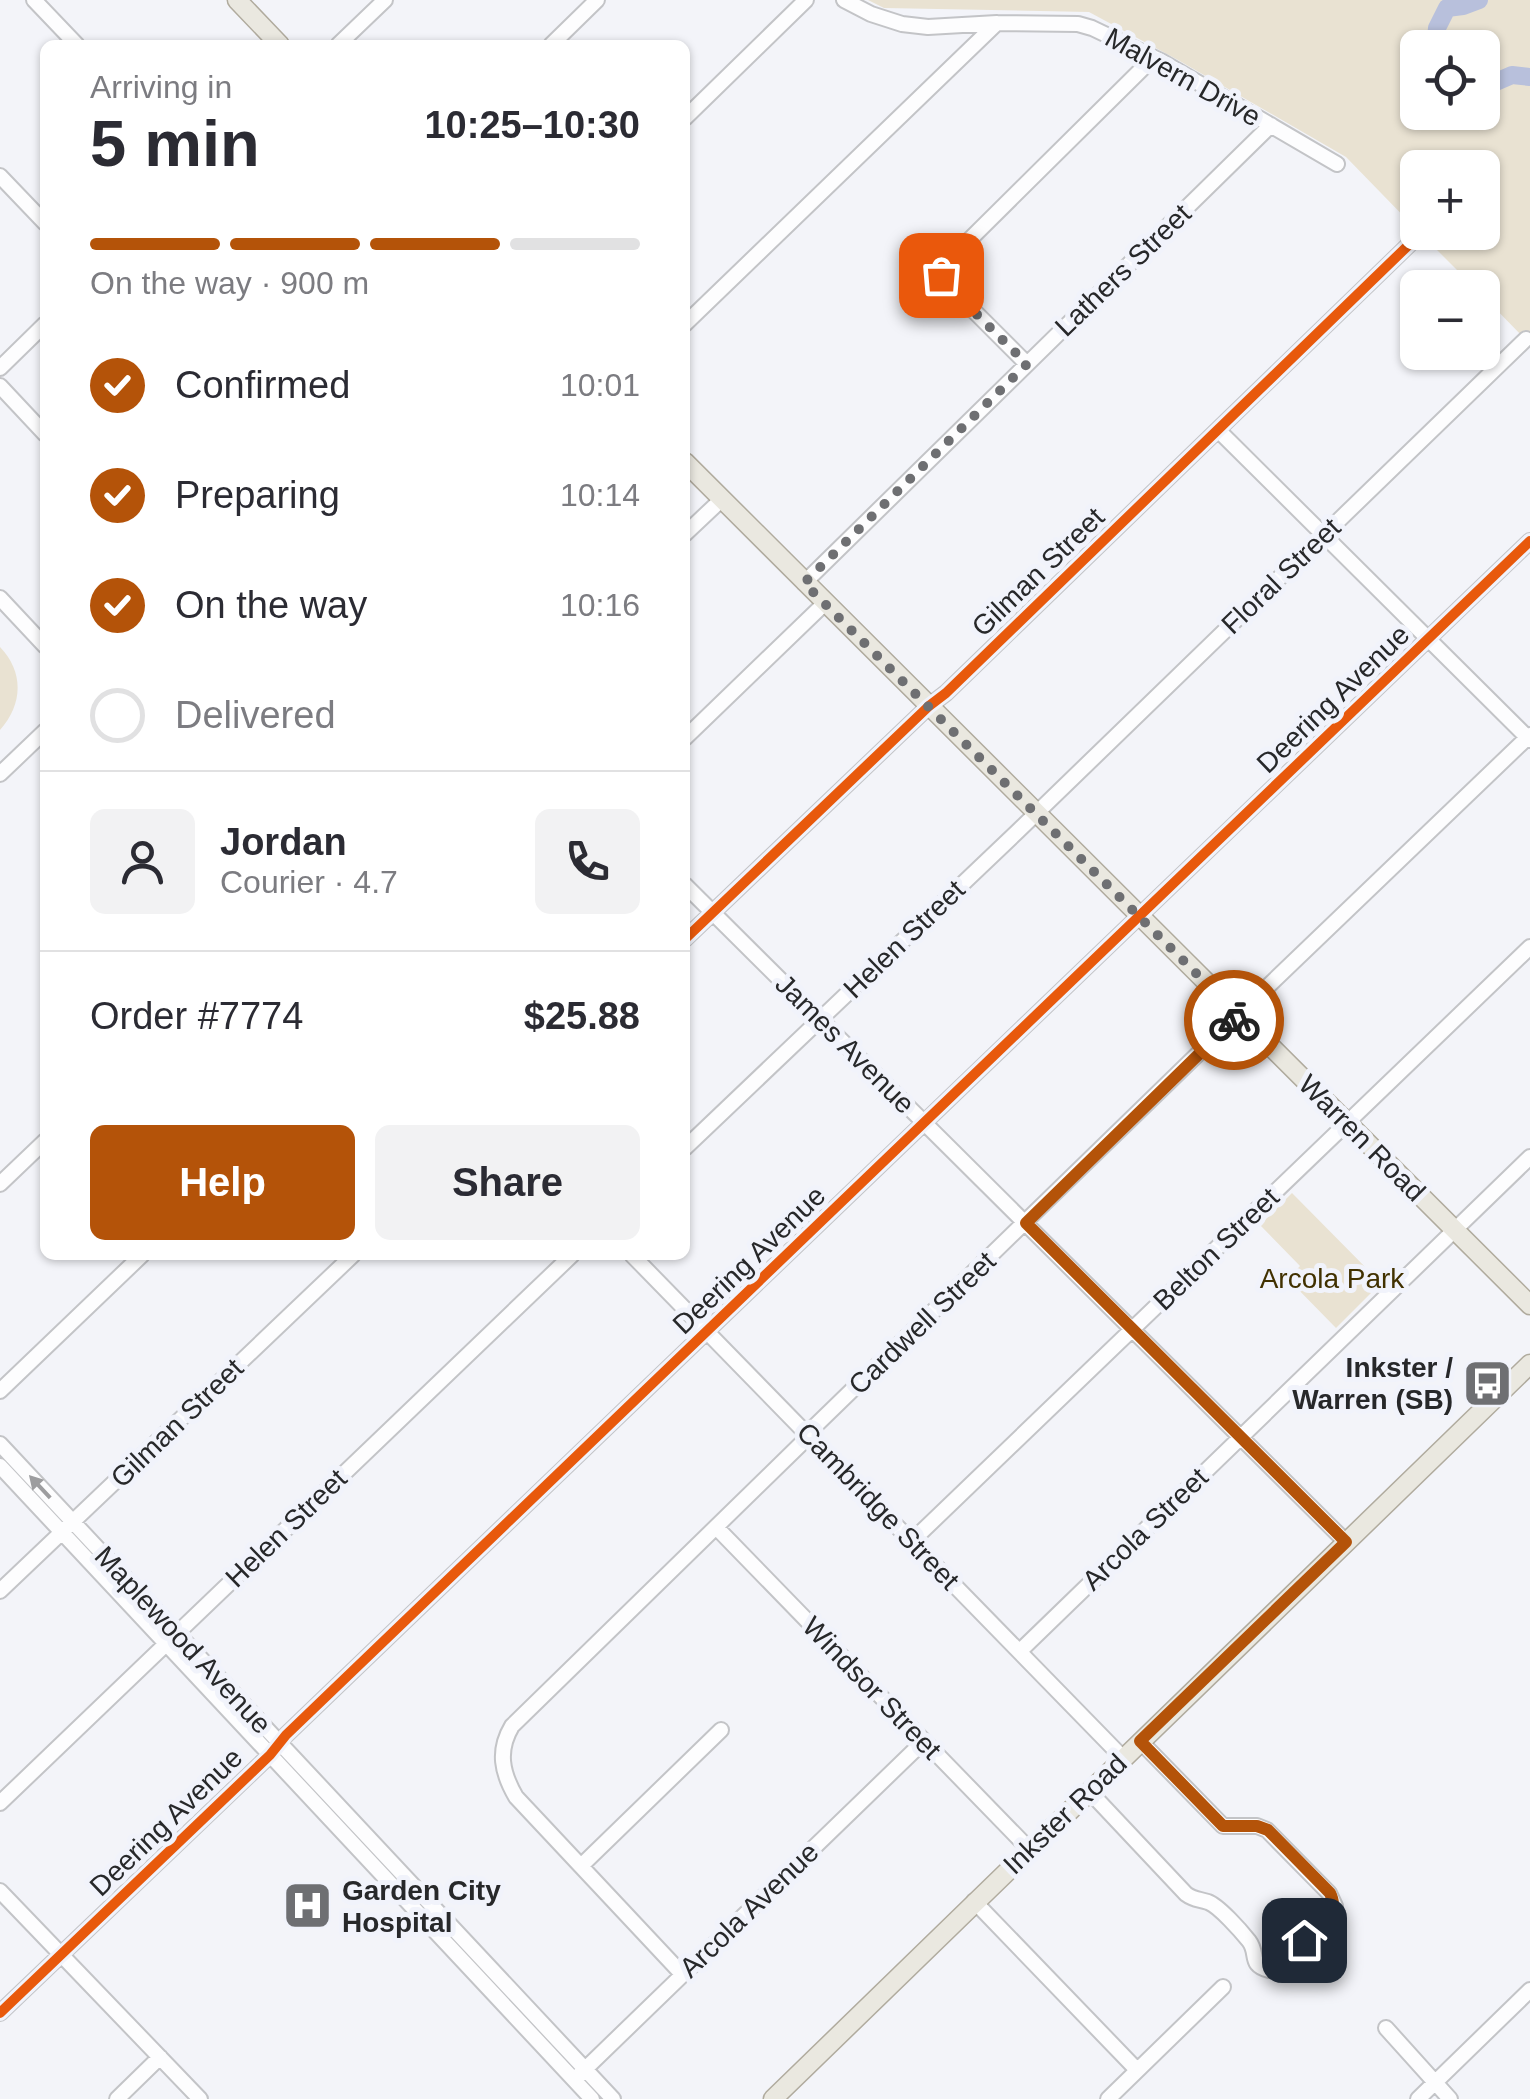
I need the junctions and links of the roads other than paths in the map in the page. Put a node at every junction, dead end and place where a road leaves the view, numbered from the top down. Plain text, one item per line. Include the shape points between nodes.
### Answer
1 (34, 0) edge
2 (236, 0) edge
3 (384, 0) edge
4 (597, 0) edge
5 (806, 0) edge
6 (844, 0) edge
7 (997, 23) junction
8 (72, 40) edge
9 (275, 40) edge
10 (343, 40) edge
11 (556, 40) edge
12 (1153, 58) junction
13 (690, 113) edge
14 (1271, 126) junction
15 (1337, 164) dead end
16 (0, 176) edge
17 (40, 218) edge
18 (1404, 250) edge
19 (690, 319) edge
20 (40, 329) edge
21 (1526, 339) dead end
22 (1027, 364) junction
23 (0, 368) edge
24 (0, 386) edge
25 (40, 429) edge
26 (1218, 430) junction
27 (690, 467) edge
28 (721, 500) junction
29 (690, 529) edge
30 (1324, 535) junction
31 (1530, 541) edge
32 (804, 583) junction
33 (0, 598) edge
34 (825, 604) junction
35 (1428, 638) junction
36 (40, 641) edge
37 (928, 706) junction
38 (690, 733) edge
39 (40, 736) edge
40 (1529, 738) edge
41 (0, 774) edge
42 (1036, 814) junction
43 (690, 890) edge
44 (713, 912) junction
45 (1140, 917) junction
46 (690, 934) edge
47 (1530, 948) edge
48 (1238, 1015) junction
49 (820, 1020) junction
50 (1348, 1123) junction
51 (925, 1124) junction
52 (690, 1143) edge
53 (40, 1147) edge
54 (1530, 1157) edge
55 (0, 1184) edge
56 (1026, 1223) junction
57 (1454, 1229) junction
58 (137, 1260) edge
59 (348, 1260) edge
60 (567, 1260) edge
61 (637, 1260) edge
62 (1530, 1306) edge
63 (1131, 1330) junction
64 (708, 1332) junction
65 (1530, 1364) edge
66 (0, 1391) edge
67 (808, 1435) junction
68 (1239, 1437) junction
69 (0, 1444) edge
70 (0, 1466) edge
71 (67, 1527) junction
72 (716, 1527) junction
73 (912, 1541) junction
74 (1346, 1542) junction
75 (0, 1591) edge
76 (171, 1638) junction
77 (1020, 1651) junction
78 (722, 1730) dead end
79 (924, 1741) junction
80 (1140, 1741) junction
81 (274, 1749) junction
82 (1123, 1758) junction
83 (1089, 1791) junction
84 (0, 1803) edge
85 (1029, 1849) junction
86 (581, 1866) junction
87 (0, 1891) edge
88 (974, 1902) junction
89 (62, 1954) junction
90 (683, 1975) junction
91 (1223, 1987) dead end
92 (1530, 1990) edge
93 (0, 2013) edge
94 (1386, 2028) dead end
95 (160, 2057) junction
96 (1137, 2070) junction
97 (580, 2074) junction
98 (1434, 2083) junction
99 (117, 2099) edge
100 (200, 2099) edge
101 (592, 2099) edge
102 (612, 2099) edge
103 (773, 2099) edge
104 (1108, 2099) edge
105 (1418, 2099) edge
106 (1450, 2099) edge

1 - 8 street
2 - 9 main road
3 - 10 street
4 - 11 street
5 - 13 street
6 - 7 street, Malvern Drive via 902,24
7 - 12 street, Malvern Drive via 1078,24
7 - 19 street
12 - 14 street, Malvern Drive
12 - 22 street via 941,270 944,282
14 - 15 street, Malvern Drive
14 - 22 street, Lathers Street
16 - 17 street
18 - 26 street, Gilman Street
20 - 23 street
21 - 30 street, Floral Street
22 - 32 street, Lathers Street
24 - 25 street
26 - 30 street
26 - 37 street, Gilman Street
27 - 28 main road, Warren Road
28 - 29 street
28 - 32 main road, Warren Road
30 - 35 street
30 - 42 street, Floral Street
31 - 35 street, Deering Avenue
32 - 34 main road, Warren Road
33 - 36 street
34 - 37 main road, Warren Road
34 - 38 street
35 - 40 street
35 - 45 street, Deering Avenue
37 - 42 main road, Warren Road
37 - 44 street, Gilman Street
39 - 41 street
40 - 48 street, Cardwell Street
42 - 45 main road, Warren Road
42 - 49 street, Helen Street
43 - 44 street, James Avenue
44 - 46 street, Gilman Street
44 - 49 street, James Avenue
45 - 48 main road, Warren Road
45 - 51 street, Deering Avenue
47 - 50 street, Belton Street
48 - 50 main road, Warren Road
48 - 56 street, Cardwell Street
49 - 51 street, James Avenue
49 - 52 street, Helen Street
50 - 57 main road, Warren Road
50 - 63 street, Belton Street
51 - 56 street, James Avenue
51 - 64 street, Deering Avenue
53 - 55 street
54 - 57 street, Arcola Street
56 - 63 street, James Avenue
56 - 67 street, Cardwell Street
57 - 62 main road, Warren Road
57 - 68 street, Arcola Street
58 - 66 street
59 - 71 street, Gilman Street
60 - 76 street, Helen Street
61 - 64 street, Cambridge Street
63 - 68 street, James Avenue
63 - 73 street, Belton Street
64 - 67 street, Cambridge Street
64 - 81 street, Deering Avenue
65 - 74 main road, Inkster Road
67 - 72 street, Cardwell Street
67 - 73 street, Cambridge Street
68 - 74 street, James Avenue
68 - 77 street, Arcola Street
71 -> 69 street, Maplewood Avenue
70 - 71 street, Maplewood Avenue
71 - 75 street, Gilman Street
71 - 76 street, Maplewood Avenue
72 - 79 street, Windsor Street
72 - 86 street, Cardwell Street via 508,1732 504,1774 516,1797
73 - 77 street, Cambridge Street
74 - 80 main road, Inkster Road
76 - 81 street, Maplewood Avenue
76 - 84 street, Helen Street
77 - 82 street, Cambridge Street
78 - 86 street
79 - 85 street, Windsor Street
79 - 90 street, Arcola Avenue
80 - 82 main road, Inkster Road
80 - 83 street via 1223,1826 1268,1830 1330,1893 1331,1914 1277,1966 1261,1968 1250,1942 1215,1906 1186,1894
81 - 89 street, Deering Avenue
81 - 97 street, Maplewood Avenue
82 - 83 main road, Inkster Road
83 - 85 main road, Inkster Road
85 - 88 main road, Inkster Road
86 - 90 street
87 - 89 street
88 - 96 street
88 - 103 main road, Inkster Road
89 - 93 street, Deering Avenue
89 - 95 street
90 - 97 street, Arcola Avenue
91 - 96 street
92 - 98 street
94 - 98 street
95 - 99 street
95 - 100 street
96 - 104 street
97 - 101 street, Maplewood Avenue
97 - 102 street, Maplewood Avenue
98 - 105 street
98 - 106 street

